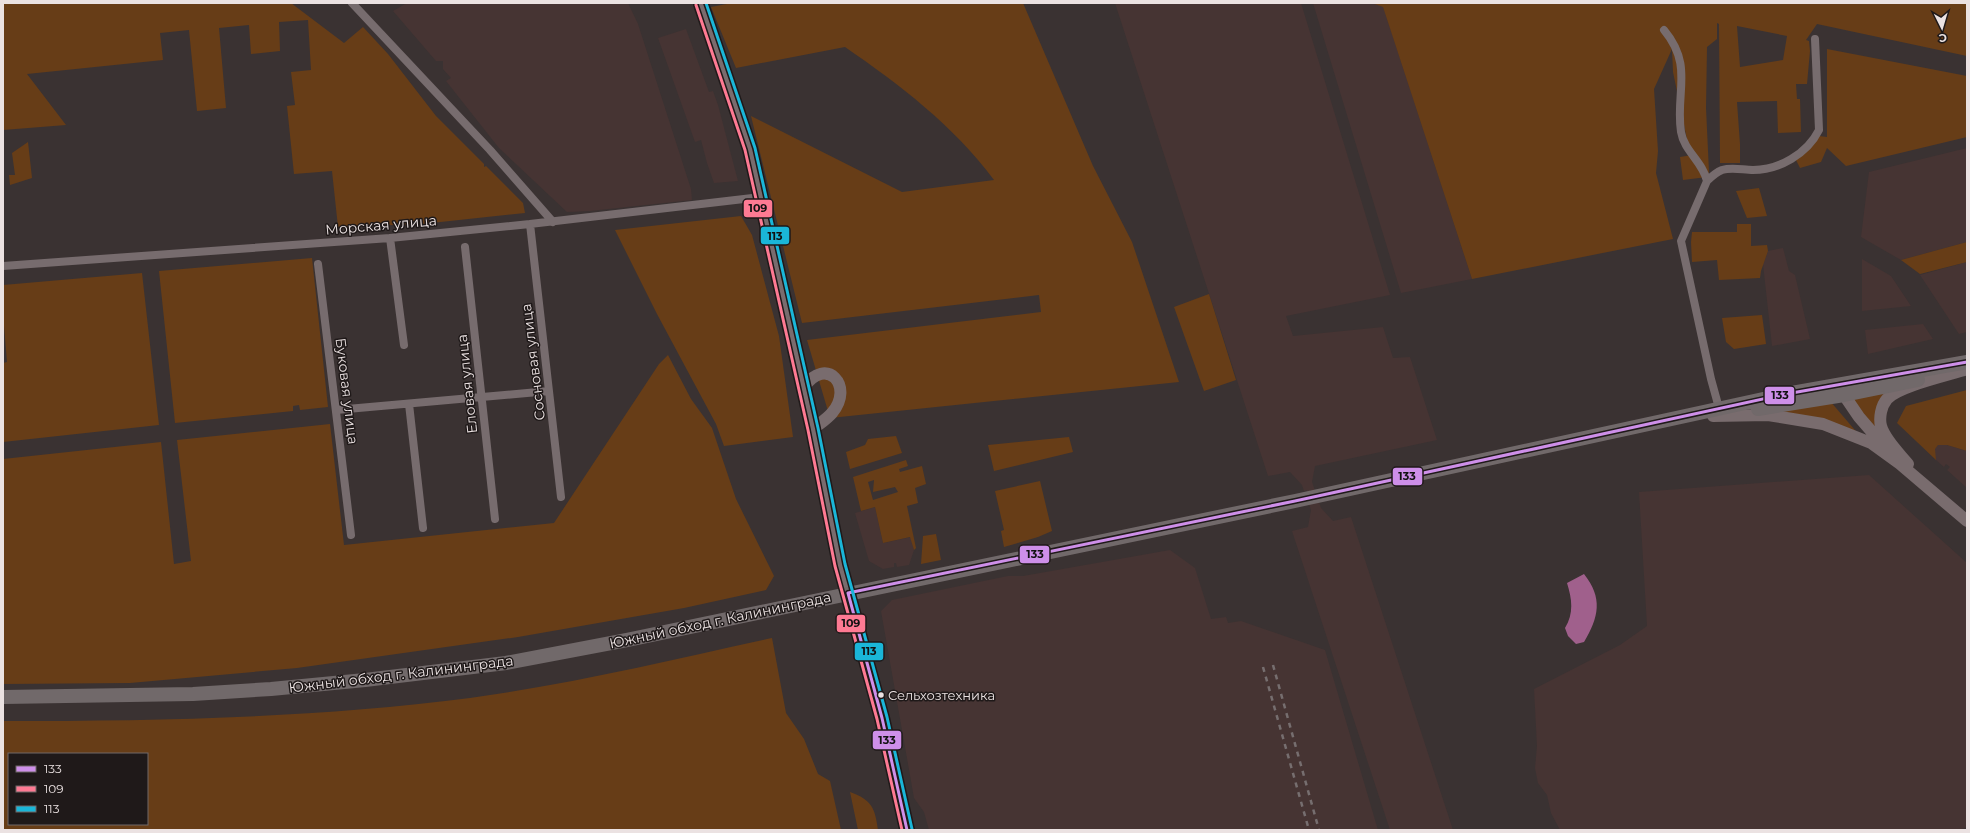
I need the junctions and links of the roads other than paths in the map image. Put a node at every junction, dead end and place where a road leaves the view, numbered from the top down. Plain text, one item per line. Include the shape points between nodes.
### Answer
1 (352, 3) edge
2 (701, 3) edge
3 (1664, 30) dead end
4 (1815, 39) dead end
5 (1707, 180) junction
6 (761, 197) junction
7 (553, 222) junction
8 (530, 224) junction
9 (390, 238) junction
10 (465, 247) dead end
11 (318, 264) dead end
12 (3, 266) edge
13 (404, 345) dead end
14 (1967, 362) edge
15 (1967, 369) edge
16 (1864, 380) junction
17 (1830, 386) junction
18 (804, 387) junction
19 (549, 391) junction
20 (1844, 395) junction
21 (482, 397) junction
22 (409, 404) junction
23 (336, 410) junction
24 (1716, 412) junction
25 (813, 429) junction
26 (1871, 443) junction
27 (1900, 464) junction
28 (1928, 488) junction
29 (561, 497) dead end
30 (495, 519) dead end
31 (1967, 521) edge
32 (423, 528) dead end
33 (351, 535) dead end
34 (848, 593) junction
35 (3, 697) edge
36 (908, 830) edge

1 - 7 street via 490,150
2 - 6 main road via 750,150
3 - 5 street via 1675,42 1680,58 1683,82 1681,133 1687,149 1705,172
4 - 5 street via 1819,130 1815,138 1784,164 1769,169 1720,170
5 - 24 street via 1682,241
6 - 7 street, Морская улица
6 - 18 main road
7 - 8 street, Морская улица
8 - 9 street, Морская улица
8 - 19 street, Сосновая улица
9 - 12 street, Морская улица
9 - 13 street
10 - 21 street, Еловая улица
11 - 23 street, Буковая улица
14 - 16 highway, Южный обход г. Калининграда
15 - 20 highway
15 - 28 main road via 1898,392 1887,399 1881,412 1881,426 1892,444
16 - 17 highway, Южный обход г. Калининграда
16 - 20 main road
17 - 20 main road
17 - 24 highway, Южный обход г. Калининграда
18 - 25 main road
18 - 25 main road via 814,375 824,373 832,375 841,385 838,404 832,414
19 - 21 street
19 - 29 street, Сосновая улица
20 - 24 highway
20 - 26 main road via 1842,407
20 - 27 main road via 1859,417
21 - 22 street
21 - 30 street, Еловая улица
22 - 23 street
22 - 32 street
23 - 33 street, Буковая улица
24 - 26 main road via 1768,415 1823,424
24 - 34 highway, Южный обход г. Калининграда via 1638,426 1294,501
25 - 34 main road via 840,566
26 - 27 main road
27 - 28 main road
28 - 31 main road
34 - 35 highway, Южный обход г. Калининграда via 626,640 506,663 460,669 208,693
34 - 36 main road via 882,718

